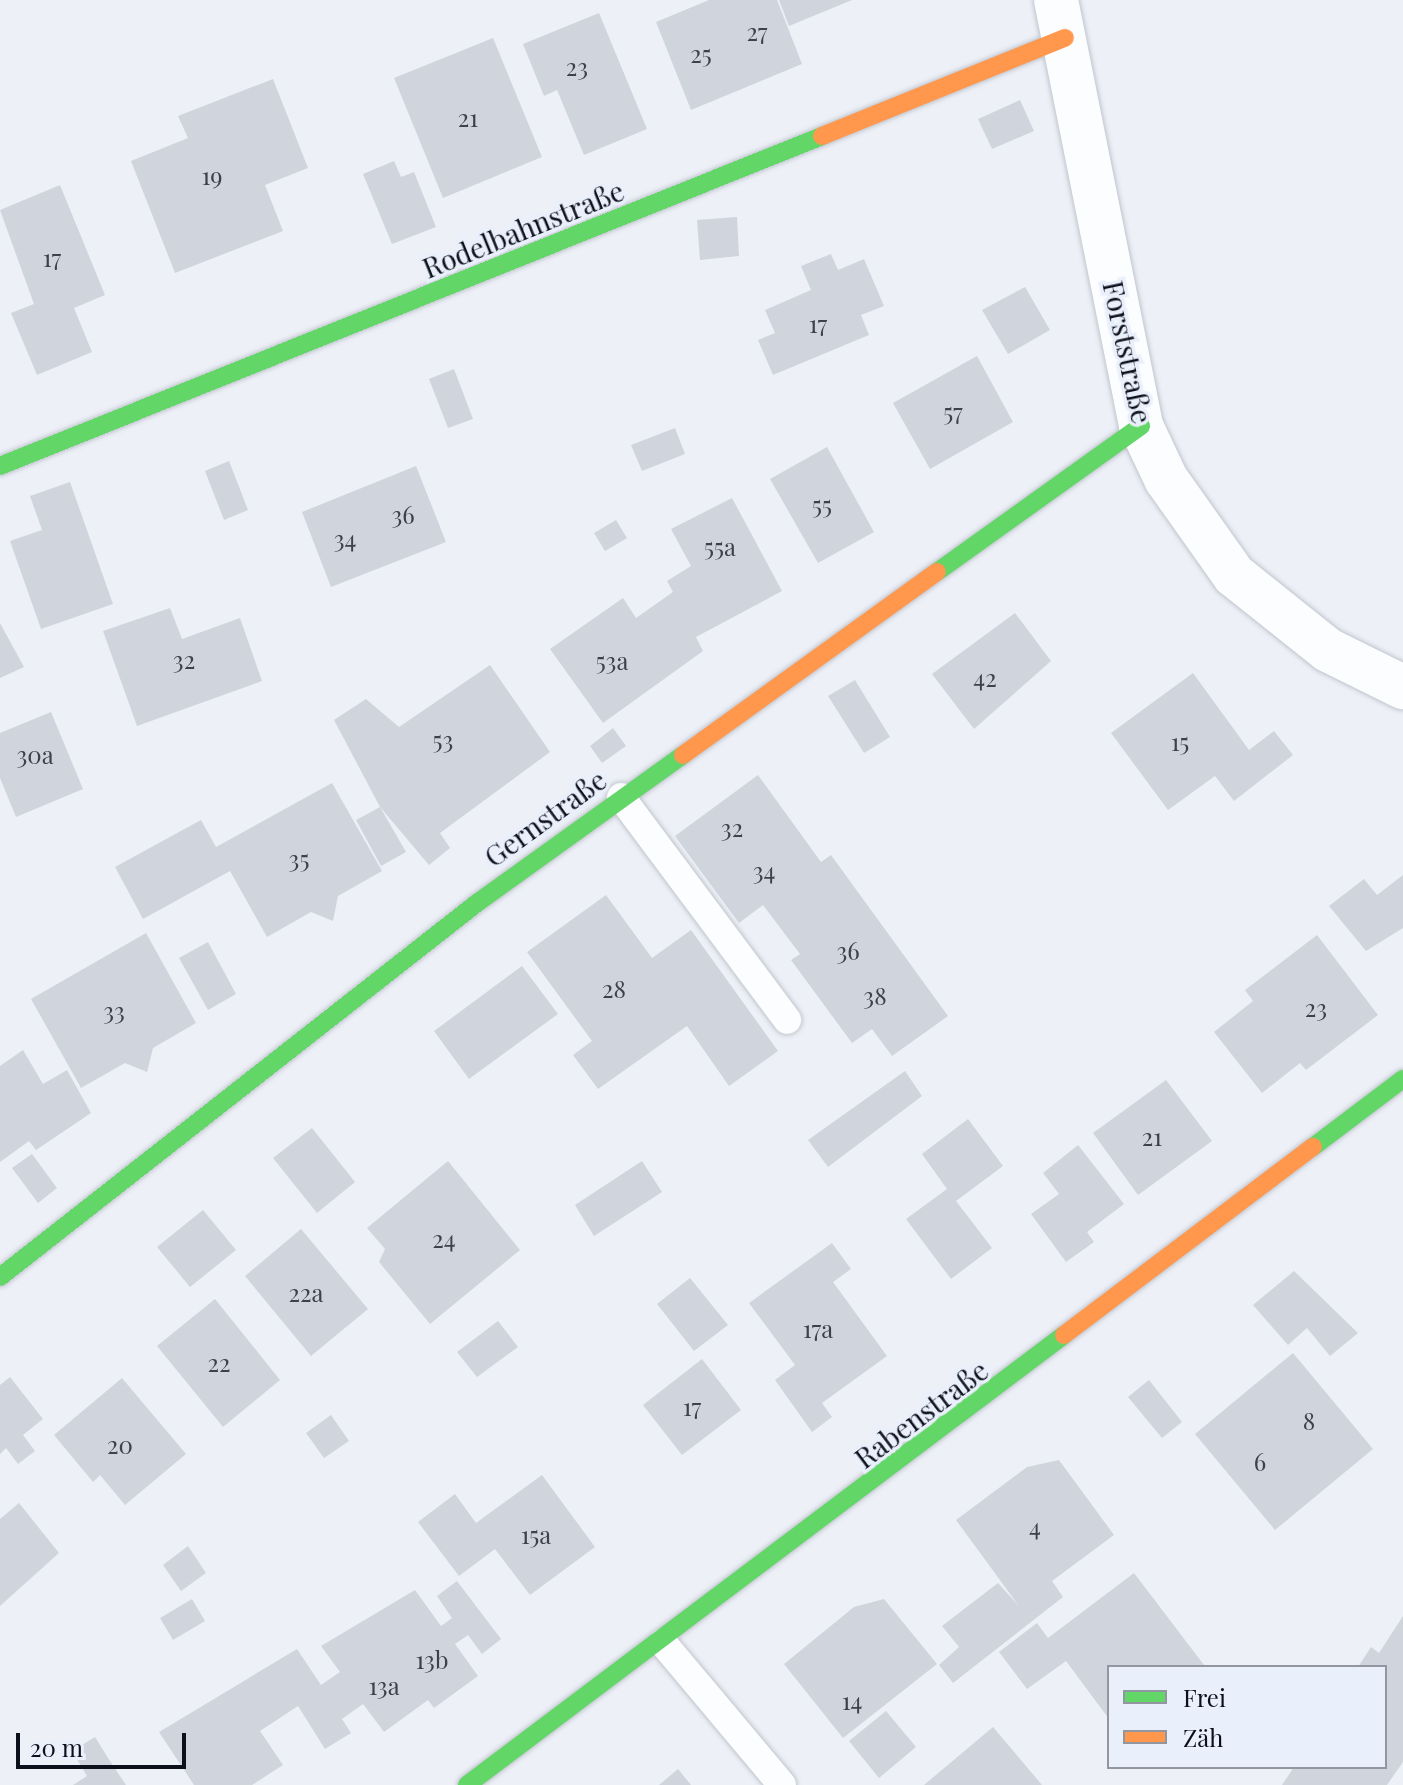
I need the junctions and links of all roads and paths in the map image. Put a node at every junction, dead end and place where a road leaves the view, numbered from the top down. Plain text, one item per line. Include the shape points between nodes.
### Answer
1 (1061, 19) edge
2 (1141, 426) junction
3 (0, 466) edge
4 (1403, 687) edge
5 (621, 797) junction
6 (787, 1020) dead end
7 (1403, 1079) edge
8 (0, 1277) edge
9 (663, 1643) junction
10 (467, 1785) edge
11 (782, 1785) edge

1 - 2 street, Forststraße
1 - 3 street, Rodelbahnstraße
2 - 4 street, Forststraße via 1166,479 1234,575 1328,650
2 - 5 street, Gernstraße
5 - 6 lane
5 - 8 street, Gernstraße via 297,1038
7 - 9 street, Rabenstraße
9 - 10 street, Rabenstraße
9 - 11 lane

